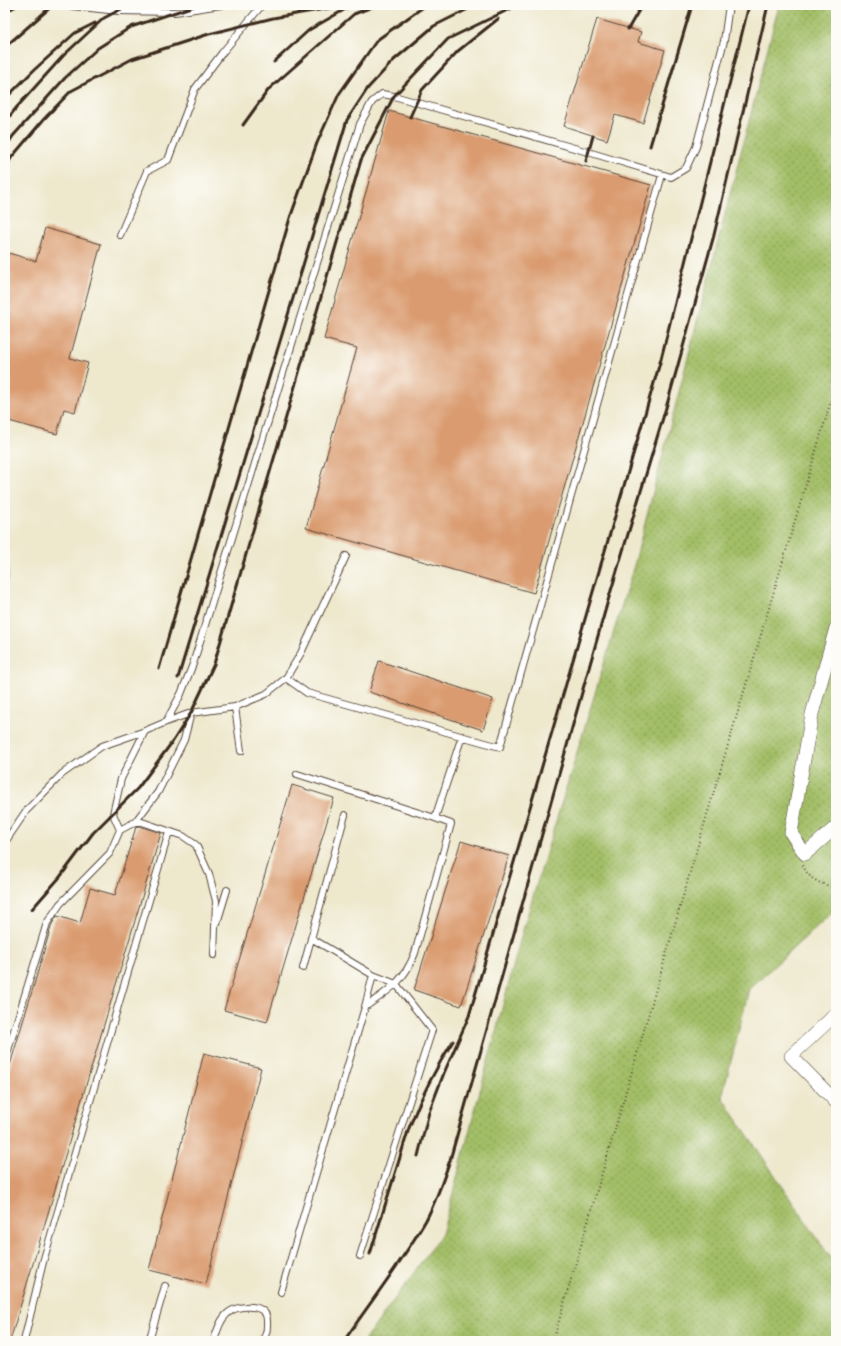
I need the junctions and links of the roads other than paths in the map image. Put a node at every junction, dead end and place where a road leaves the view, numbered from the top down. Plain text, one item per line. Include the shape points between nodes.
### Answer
1 (63, 5) edge
2 (221, 5) edge
3 (262, 5) edge
4 (729, 5) edge
5 (662, 175) junction
6 (120, 235) dead end
7 (346, 556) dead end
8 (836, 628) edge
9 (286, 678) junction
10 (235, 707) junction
11 (191, 713) junction
12 (166, 722) junction
13 (145, 732) junction
14 (462, 736) junction
15 (241, 751) dead end
16 (297, 774) dead end
17 (345, 814) dead end
18 (434, 818) junction
19 (135, 822) junction
20 (836, 827) edge
21 (120, 830) junction
22 (169, 832) junction
23 (5, 842) edge
24 (227, 890) dead end
25 (215, 933) junction
26 (311, 938) junction
27 (214, 955) dead end
28 (303, 968) dead end
29 (373, 975) junction
30 (396, 984) junction
31 (365, 1008) junction
32 (836, 1014) edge
33 (5, 1060) edge
34 (836, 1102) edge
35 (360, 1256) dead end
36 (165, 1286) dead end
37 (281, 1292) dead end
38 (24, 1341) edge
39 (149, 1341) edge
40 (214, 1341) edge
41 (262, 1341) edge

1 - 2 lane via 118,11 175,12
3 - 6 lane via 195,89 168,160 147,171
4 - 5 lane via 724,41 696,147 686,168 671,178
5 - 12 lane via 394,96 382,94 372,102 360,124 193,664
5 - 14 lane via 500,747
7 - 9 lane via 301,653
8 - 20 street via 812,714 791,833 805,854
9 - 10 lane via 266,694
9 - 14 lane via 307,693
10 - 11 lane
10 - 15 lane
11 - 12 lane
11 - 19 lane via 184,740 158,792
12 - 13 lane
13 - 21 lane via 121,779 112,814
13 - 23 lane via 102,746 62,774 26,811
14 - 18 lane
16 - 18 lane
17 - 26 lane
18 - 30 lane via 451,824 416,953 410,967
19 - 21 lane
19 - 22 lane
21 - 33 lane via 110,853 60,904 47,923
22 - 25 lane via 183,836 196,845 209,874 216,901
22 - 38 lane via 43,1262
24 - 25 lane
25 - 27 lane
26 - 28 lane
26 - 29 lane
29 - 30 lane
29 - 31 lane
30 - 31 lane
30 - 35 lane via 432,1030
31 - 37 lane
32 - 34 street via 791,1056
36 - 39 lane
40 - 41 lane via 218,1328 229,1312 240,1307 253,1307 263,1311 268,1318 267,1330

